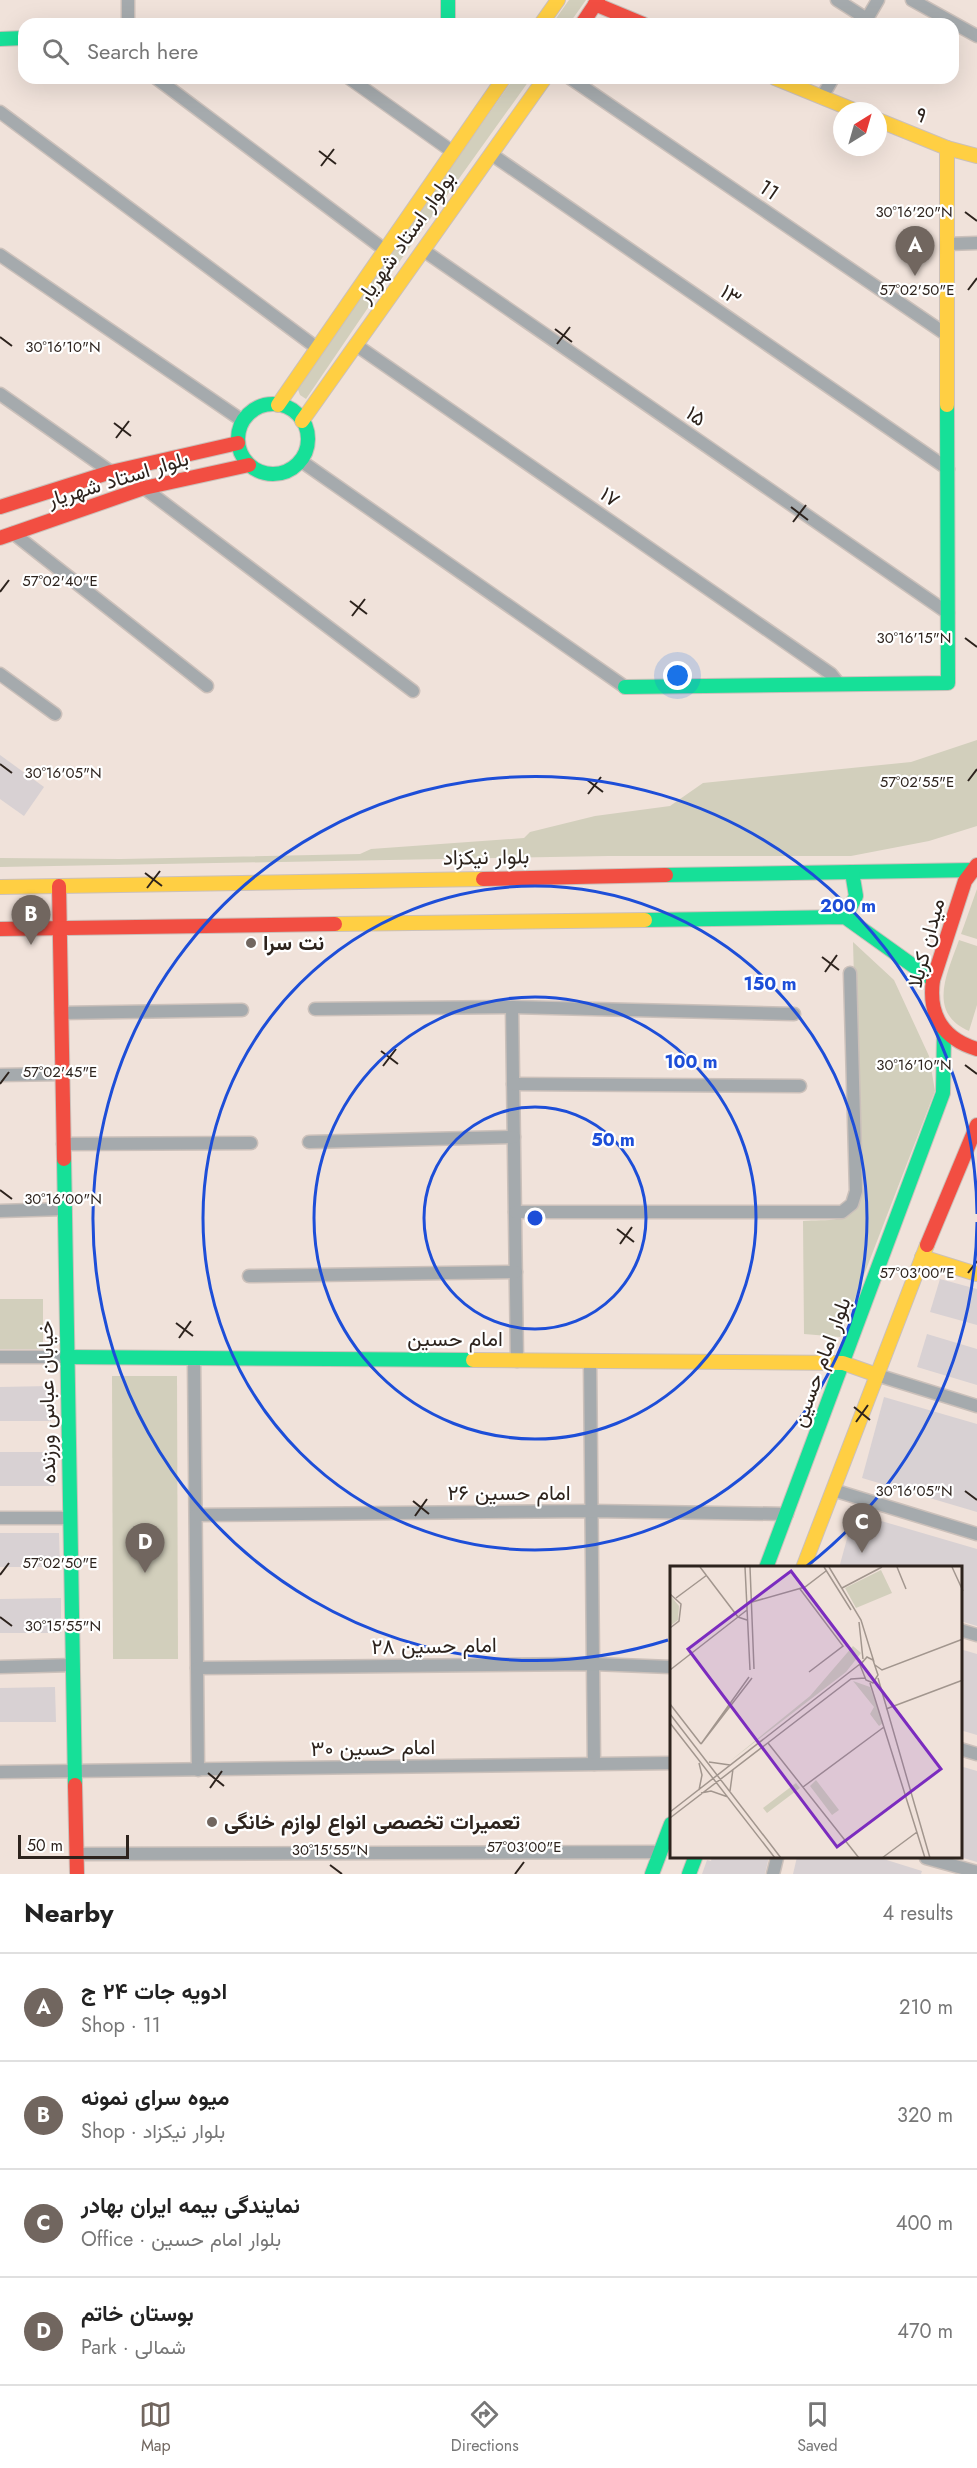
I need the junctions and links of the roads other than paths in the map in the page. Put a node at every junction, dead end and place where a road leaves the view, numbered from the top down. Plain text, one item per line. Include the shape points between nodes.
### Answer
1 (128, 0) edge
2 (448, 0) edge
3 (558, 0) edge
4 (837, 0) edge
5 (878, 0) edge
6 (912, 0) edge
7 (596, 2) edge
8 (128, 18) edge
9 (448, 18) edge
10 (545, 18) edge
11 (586, 18) edge
12 (630, 18) edge
13 (861, 18) edge
14 (868, 18) edge
15 (944, 18) edge
16 (959, 26) edge
17 (977, 36) edge
18 (18, 38) edge
19 (0, 39) edge
20 (164, 84) edge
21 (357, 84) edge
22 (485, 84) edge
23 (500, 84) edge
24 (541, 84) edge
25 (579, 84) edge
26 (790, 84) edge
27 (830, 84) edge
28 (822, 97) junction
29 (488, 101) junction
30 (834, 102) edge
31 (0, 112) edge
32 (887, 124) edge
33 (947, 148) junction
34 (453, 152) junction
35 (491, 154) junction
36 (977, 156) edge
37 (977, 243) edge
38 (947, 244) junction
39 (385, 250) junction
40 (423, 250) junction
41 (0, 255) edge
42 (947, 335) junction
43 (356, 345) junction
44 (317, 348) junction
45 (0, 394) edge
46 (278, 405) junction
47 (243, 421) junction
48 (302, 421) junction
49 (238, 442) junction
50 (301, 460) junction
51 (249, 465) junction
52 (948, 469) junction
53 (111, 472) junction
54 (144, 489) junction
55 (0, 507) edge
56 (6, 536) edge
57 (948, 613) junction
58 (0, 674) edge
59 (839, 684) junction
60 (207, 686) dead end
61 (625, 687) joint
62 (413, 691) dead end
63 (55, 714) dead end
64 (975, 868) edge
65 (852, 872) junction
66 (59, 886) junction
67 (0, 887) edge
68 (845, 917) junction
69 (0, 929) edge
70 (59, 930) junction
71 (850, 973) dead end
72 (933, 980) junction
73 (512, 1007) junction
74 (315, 1009) dead end
75 (242, 1010) dead end
76 (61, 1013) junction
77 (794, 1014) dead end
78 (944, 1032) junction
79 (977, 1049) edge
80 (62, 1074) junction
81 (0, 1075) edge
82 (513, 1084) junction
83 (800, 1086) dead end
84 (976, 1129) edge
85 (514, 1137) junction
86 (309, 1142) dead end
87 (251, 1143) dead end
88 (63, 1144) junction
89 (64, 1209) junction
90 (0, 1211) edge
91 (514, 1212) junction
92 (922, 1257) junction
93 (516, 1272) junction
94 (977, 1274) edge
95 (249, 1276) dead end
96 (0, 1357) edge
97 (67, 1357) junction
98 (194, 1359) junction
99 (517, 1361) junction
100 (590, 1361) junction
101 (843, 1363) junction
102 (877, 1375) junction
103 (977, 1406) edge
104 (833, 1490) junction
105 (592, 1512) junction
106 (787, 1514) junction
107 (196, 1515) junction
108 (0, 1518) edge
109 (70, 1518) junction
110 (977, 1534) edge
111 (767, 1566) edge
112 (804, 1566) edge
113 (962, 1631) edge
114 (977, 1635) edge
115 (593, 1664) junction
116 (73, 1665) junction
117 (0, 1667) edge
118 (670, 1667) edge
119 (197, 1668) junction
120 (962, 1750) edge
121 (977, 1754) edge
122 (670, 1763) edge
123 (594, 1764) junction
124 (198, 1770) junction
125 (75, 1771) junction
126 (0, 1772) edge
127 (670, 1827) edge
128 (661, 1852) junction
129 (77, 1854) junction
130 (694, 1859) edge
131 (777, 1859) edge
132 (933, 1859) edge
133 (977, 1872) edge
134 (77, 1874) edge
135 (652, 1874) edge
136 (689, 1874) edge
137 (773, 1874) edge

1 - 8 street
2 - 9 street
3 - 10 street
4 - 13 street
5 - 14 street
6 - 15 street
7 - 11 street
7 - 12 street
16 - 17 street
18 - 19 street
20 - 39 street
21 - 34 street
22 - 29 street
23 - 29 street, بولوار استاد شهریار
24 - 35 street, بولوار استاد شهریار
25 - 42 street, 11
26 - 28 street
27 - 28 street
28 - 30 street
29 - 34 street, بولوار استاد شهریار
31 - 44 street
32 - 33 street, ۹
33 - 36 street, ۹
33 - 38 street
34 - 39 street, بولوار استاد شهریار
35 - 40 street, بولوار استاد شهریار
35 - 52 street, ۱۳
37 - 38 street
38 - 42 street
39 - 44 street, بولوار استاد شهریار
40 - 43 street, بولوار استاد شهریار
40 - 57 street, ۱۵
41 - 47 street
42 - 52 street
43 - 48 street, بولوار استاد شهریار
43 - 59 street, ۱۷ via 831,674
44 - 46 street, بولوار استاد شهریار
45 - 53 street
46 - 47 street via 260,407
46 - 48 street via 294,412
47 - 49 street
48 - 50 street via 308,442
49 - 51 street
49 - 53 street, بلوار استاد شهریار
50 - 51 street via 282,473 270,474
50 - 61 street
51 - 54 street, بلوار استاد شهریار
52 - 57 street
53 - 55 street, بلوار استاد شهریار
54 - 56 street, بلوار استاد شهریار
54 - 62 street
56 - 60 street
57 - 59 street via 948,683
58 - 63 street
59 - 61 street
64 - 65 street, بلوار نیکزاد
64 - 72 street, میدان کربلا via 965,881
65 - 66 street, بلوار نیکزاد
65 - 68 street via 857,896
66 - 67 street, بلوار نیکزاد
66 - 70 street, خیابان عباس ورزنده
68 - 70 street
68 - 72 street
69 - 70 street
70 - 76 street, خیابان عباس ورزنده
71 - 91 street via 856,1191 852,1204 842,1212
72 - 78 street, میدان کربلا via 932,1008
73 - 74 street
73 - 77 street
73 - 82 street
75 - 76 street
76 - 80 street, خیابان عباس ورزنده
78 - 79 street via 961,1045
78 - 101 street, بلوار امام حسین via 943,1093
80 - 81 street
80 - 88 street, خیابان عباس ورزنده
82 - 83 street
82 - 85 street
84 - 92 street
85 - 86 street
85 - 91 street
87 - 88 street
88 - 89 street, خیابان عباس ورزنده
89 - 90 street
89 - 97 street, خیابان عباس ورزنده
91 - 93 street
92 - 94 street
92 - 102 street
93 - 95 street
93 - 99 street
96 - 97 street
97 - 98 street, امام حسین
97 - 109 street, خیابان عباس ورزنده
98 - 99 street, امام حسین
98 - 107 street
99 - 100 street, امام حسین
100 - 101 street, امام حسین
100 - 105 street
101 - 102 street, امام حسین
101 - 106 street, بلوار امام حسین
102 - 103 street
102 - 104 street
104 - 110 street
104 - 112 street
105 - 106 street, امام حسین ۲۶
105 - 107 street, امام حسین ۲۶
105 - 115 street
106 - 111 street, بلوار امام حسین
107 - 119 street
108 - 109 street
109 - 116 street, خیابان عباس ورزنده
113 - 114 street
115 - 118 street, امام حسین ۲۸
115 - 119 street, امام حسین ۲۸
115 - 123 street
116 - 117 street
116 - 125 street, خیابان عباس ورزنده
119 - 124 street
120 - 121 street
122 - 123 street, امام حسین ۳۰
123 - 124 street, امام حسین ۳۰
124 - 125 street, امام حسین ۳۰
125 - 126 street, امام حسین ۳۰
125 - 129 street, خیابان عباس ورزنده
127 - 128 street
128 - 129 street
128 - 135 street
129 - 134 street, خیابان عباس ورزنده
130 - 136 street
131 - 137 street
132 - 133 street

